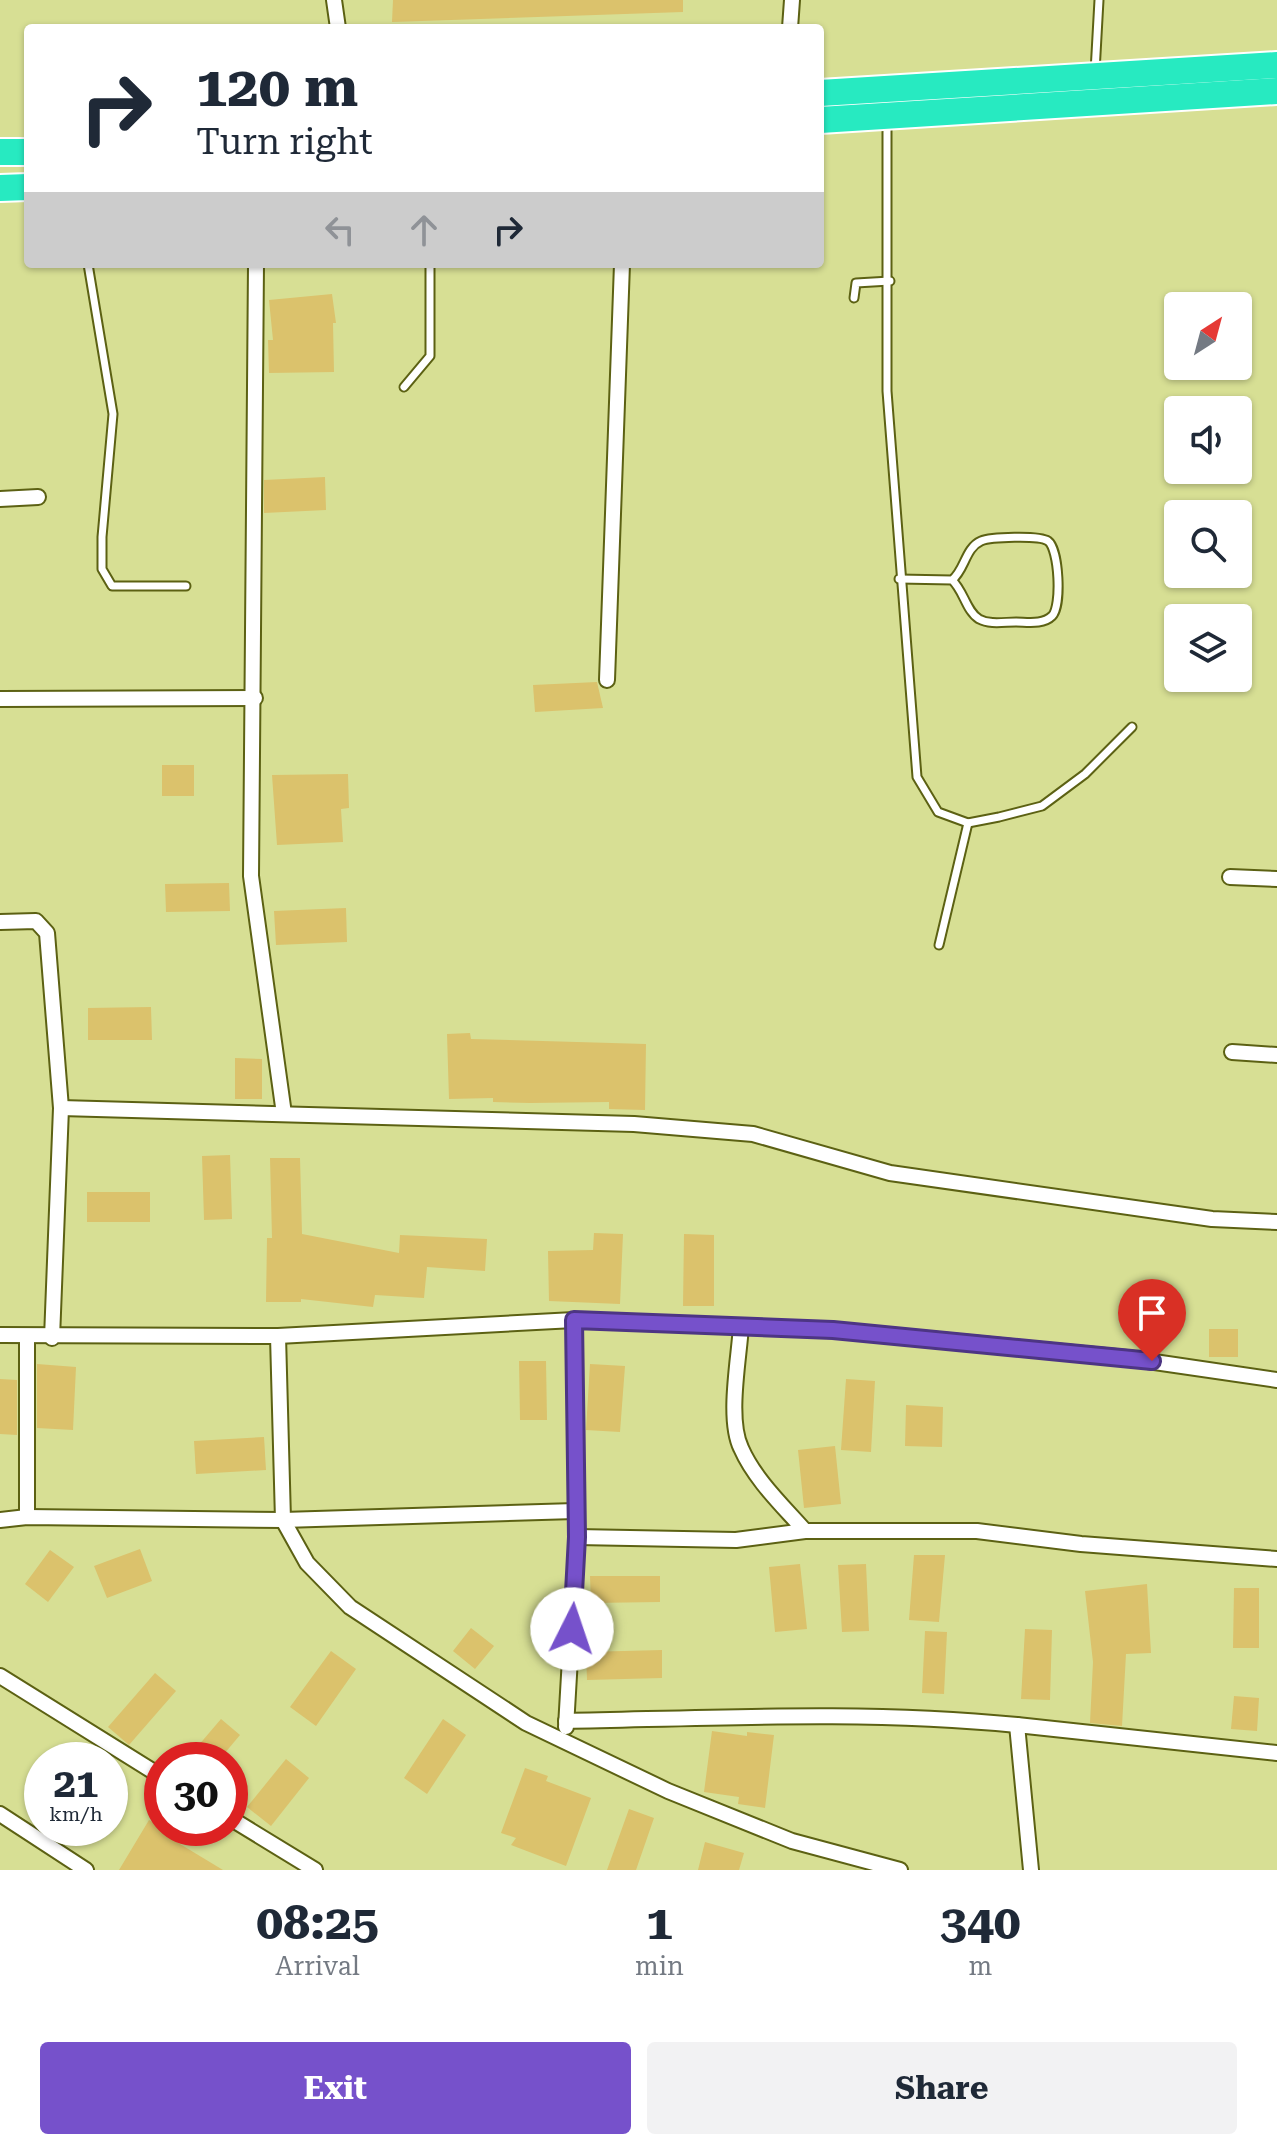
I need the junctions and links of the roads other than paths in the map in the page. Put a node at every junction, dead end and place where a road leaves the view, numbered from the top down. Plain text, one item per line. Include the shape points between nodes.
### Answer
1 (334, 0) edge
2 (792, 0) edge
3 (1099, 0) edge
4 (337, 24) edge
5 (790, 24) edge
6 (1277, 65) edge
7 (1095, 74) junction
8 (1277, 91) edge
9 (824, 93) edge
10 (887, 118) junction
11 (824, 120) edge
12 (0, 152) edge
13 (24, 152) edge
14 (24, 187) edge
15 (0, 188) edge
16 (89, 268) edge
17 (256, 268) edge
18 (430, 268) edge
19 (622, 268) edge
20 (890, 281) junction
21 (854, 298) dead end
22 (404, 387) dead end
23 (38, 497) dead end
24 (0, 499) edge
25 (899, 579) junction
26 (952, 580) junction
27 (186, 586) dead end
28 (607, 680) dead end
29 (255, 698) junction
30 (0, 699) edge
31 (1132, 727) dead end
32 (968, 823) junction
33 (1230, 877) dead end
34 (1277, 879) edge
35 (0, 922) edge
36 (939, 945) dead end
37 (1232, 1052) dead end
38 (1277, 1055) edge
39 (61, 1108) junction
40 (284, 1114) junction
41 (1277, 1222) edge
42 (574, 1320) junction
43 (741, 1326) junction
44 (0, 1335) edge
45 (278, 1336) junction
46 (27, 1337) junction
47 (52, 1338) junction
48 (1277, 1380) edge
49 (575, 1511) junction
50 (27, 1517) junction
51 (0, 1520) edge
52 (283, 1520) junction
53 (805, 1531) junction
54 (577, 1537) junction
55 (1277, 1559) edge
56 (0, 1676) edge
57 (566, 1721) junction
58 (1017, 1725) junction
59 (565, 1739) junction
60 (1277, 1753) edge
61 (144, 1766) edge
62 (0, 1814) edge
63 (248, 1829) edge
64 (68, 1865) edge
65 (86, 1870) edge
66 (315, 1870) edge
67 (900, 1870) edge
68 (1031, 1870) edge

1 - 4 street
2 - 5 street
3 - 7 lane
6 - 7 highway
7 - 9 highway
8 - 10 highway
10 - 11 highway
10 - 20 lane
12 - 13 highway
14 - 15 highway
16 - 27 lane via 113,414 102,537 105,578 112,586
17 - 29 street
18 - 22 lane via 430,356
19 - 28 street
20 - 21 lane via 856,283
20 - 25 lane via 887,391
23 - 24 street
25 - 26 lane
25 - 32 lane via 917,777 938,812
26 - 26 lane via 970,611 986,623 1043,621 1058,605 1056,551 1040,537 983,540 974,545
29 - 30 street
29 - 40 street via 251,876
31 - 32 lane via 1085,774 1042,806
32 - 36 lane
33 - 34 street
35 - 39 street via 36,921 47,933
37 - 38 street
39 - 40 street
39 - 47 street
40 - 41 street via 634,1124 753,1134 890,1173 1212,1219
42 - 43 street
42 - 45 street
42 - 49 street
43 - 48 street via 1127,1358
43 - 53 street via 735,1427 740,1447 765,1486
44 - 46 street
45 - 47 street
45 - 52 street
46 - 47 street
46 - 50 street
49 - 52 street
49 - 54 street
50 - 51 street
50 - 52 street
52 - 59 street via 307,1563 350,1607 526,1723
53 - 54 street via 736,1540
53 - 55 street via 977,1531
54 - 57 street
56 - 61 street
57 - 58 street via 866,1716
57 - 59 street
58 - 60 street
58 - 68 street
59 - 67 street via 668,1791 792,1841
62 - 64 street
63 - 66 street
64 - 65 street

